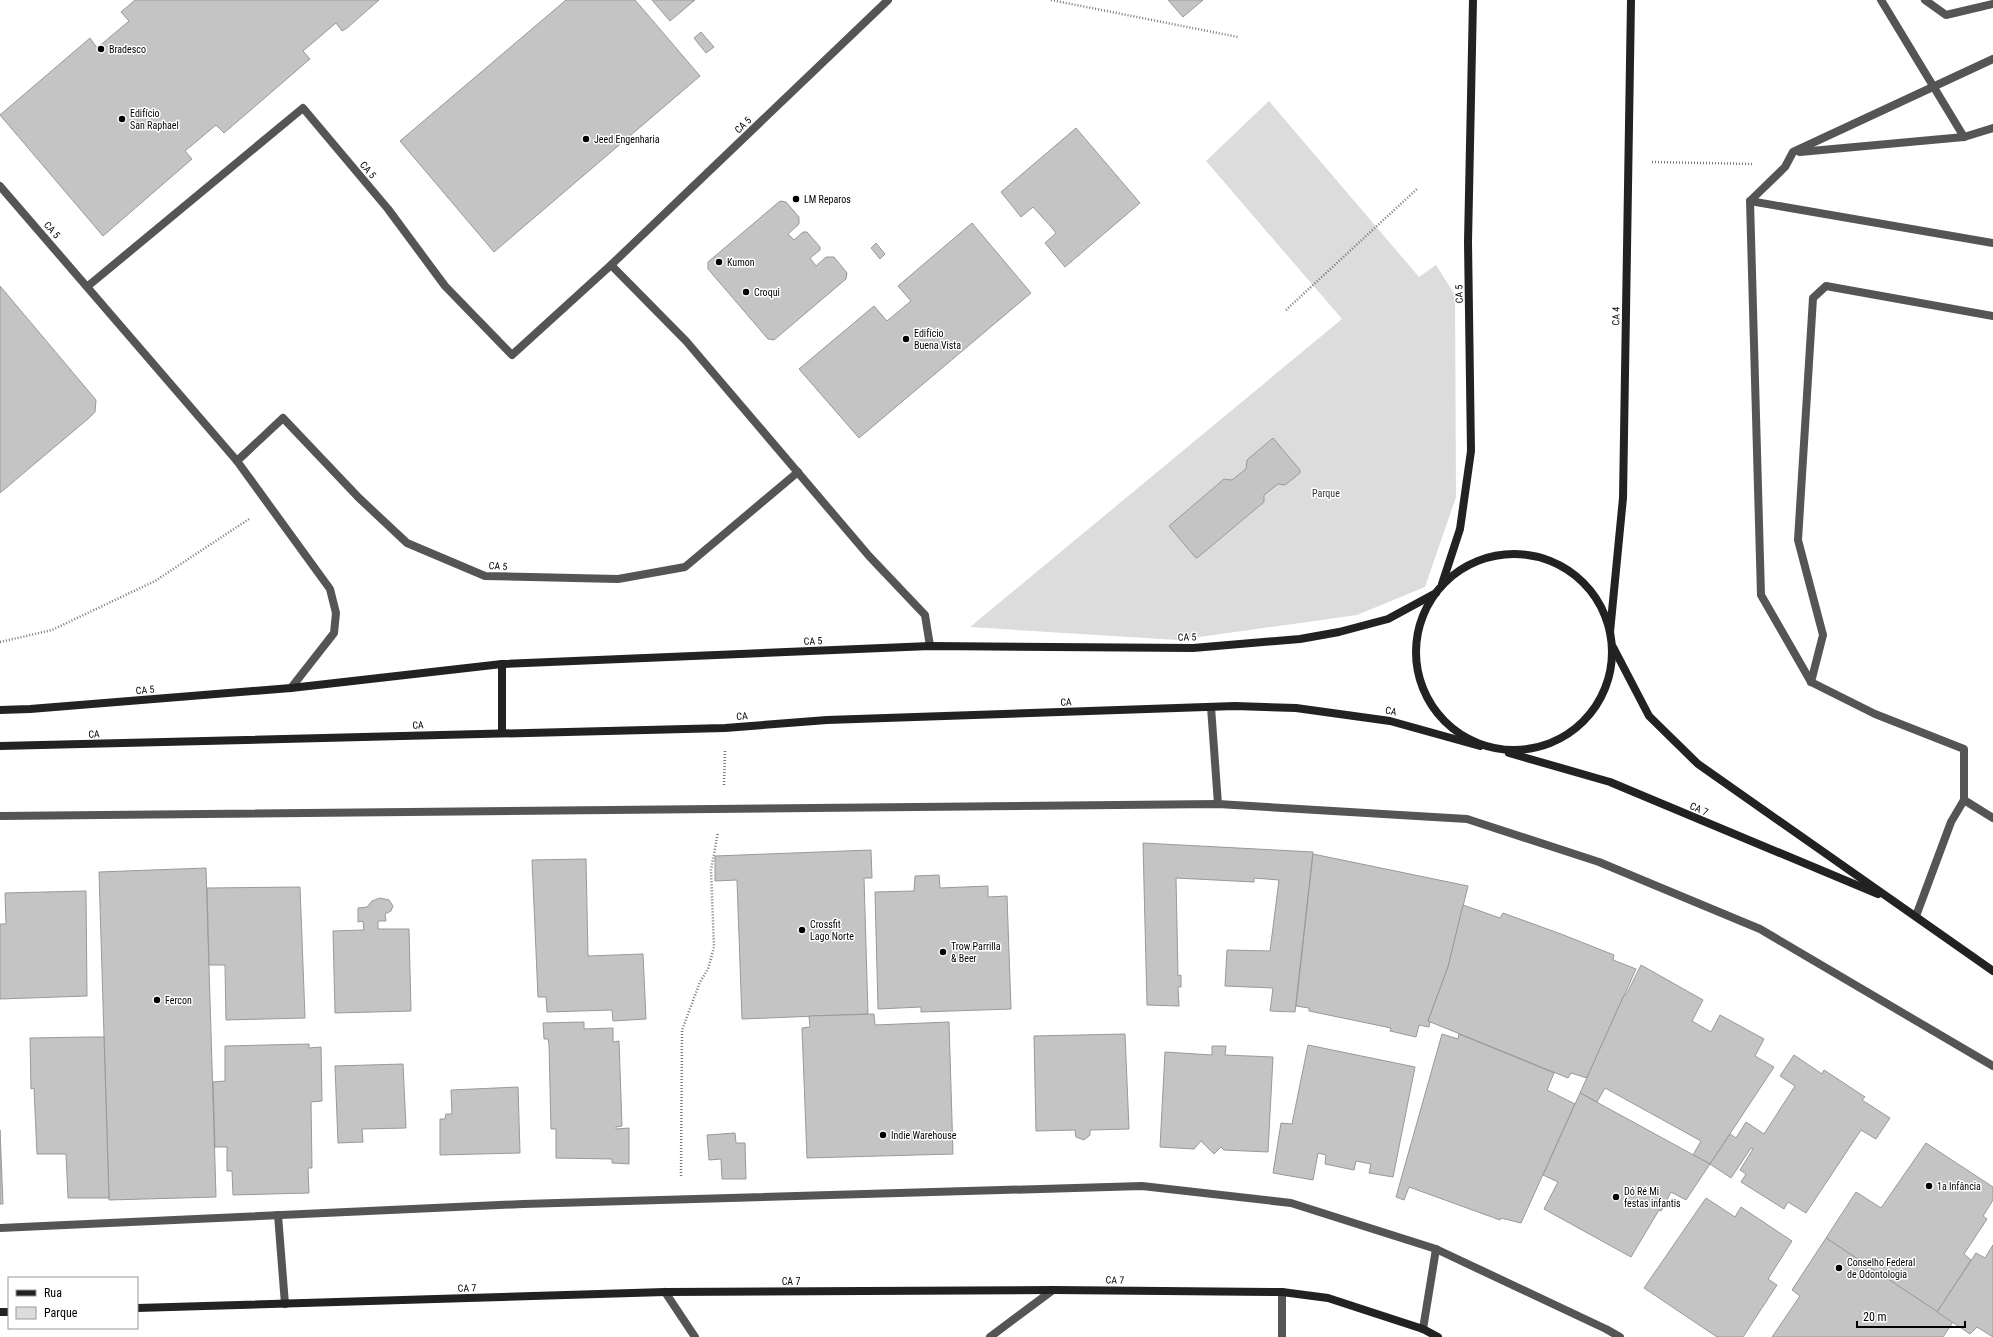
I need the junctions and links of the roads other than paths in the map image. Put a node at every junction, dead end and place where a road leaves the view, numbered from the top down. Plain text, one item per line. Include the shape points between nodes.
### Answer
1 (888, 0) edge
2 (1473, 0) edge
3 (1631, 0) edge
4 (1881, 0) edge
5 (1925, 0) edge
6 (1993, 4) edge
7 (1993, 59) edge
8 (1934, 85) junction
9 (1993, 128) edge
10 (1964, 137) junction
11 (1793, 152) junction
12 (0, 186) edge
13 (1750, 201) junction
14 (1993, 243) edge
15 (611, 265) junction
16 (88, 286) junction
17 (1993, 316) edge
18 (237, 461) junction
19 (798, 472) junction
20 (1442, 584) junction
21 (1436, 593) junction
22 (1610, 632) junction
23 (930, 646) junction
24 (1613, 647) junction
25 (502, 664) junction
26 (1811, 682) junction
27 (291, 688) junction
28 (1211, 707) junction
29 (0, 710) edge
30 (502, 732) junction
31 (0, 746) edge
32 (1480, 746) junction
33 (1492, 748) junction
34 (1964, 800) junction
35 (1218, 804) junction
36 (0, 816) edge
37 (1993, 818) edge
38 (1894, 901) junction
39 (1916, 916) junction
40 (1993, 970) edge
41 (1993, 1066) edge
42 (278, 1215) junction
43 (0, 1228) edge
44 (1436, 1250) junction
45 (1053, 1290) junction
46 (665, 1292) junction
47 (1282, 1292) junction
48 (285, 1304) junction
49 (138, 1308) edge
50 (1423, 1328) junction
51 (695, 1337) edge
52 (990, 1337) edge
53 (1282, 1337) edge
54 (1438, 1337) edge
55 (1620, 1337) edge

1 - 15 street, CA 5
2 - 20 street, CA 5 via 1468,242 1471,451 1460,530
3 - 22 street, CA 4 via 1623,498
4 - 8 street
5 - 6 street via 1946,15
7 - 8 street
8 - 10 street
8 - 11 street
9 - 10 street
10 - 11 street
11 - 13 street via 1785,167
12 - 16 street, CA 5
13 - 14 street
13 - 26 street via 1761,595
15 - 16 street, CA 5 via 512,355 445,286 388,209 303,108
15 - 19 street via 686,341
16 - 18 street, CA 5
17 - 26 street via 1826,286 1813,298 1798,540 1823,635
18 - 19 street, CA 5 via 284,418 358,498 407,543 485,576 618,579 685,567
18 - 27 street, CA 5 via 330,589 336,613 334,633
19 - 23 street via 869,556 925,615
20 - 21 street
20 - 22 street via 1473,562 1488,558 1511,553 1548,559 1581,579 1604,610
21 - 23 street, CA 5 via 1388,619 1300,639 1193,648
21 - 32 street via 1419,626 1418,675 1440,718
22 - 24 street
23 - 25 street, CA 5
24 - 33 street via 1604,694 1573,732 1528,751
24 - 38 street, CA 7 via 1649,716 1698,764
25 - 27 street, CA 5
25 - 30 street
26 - 34 street via 1875,714 1964,749
27 - 29 street, CA 5
28 - 30 street, CA via 827,720 725,728
28 - 32 street, CA via 1296,708 1390,721
28 - 35 street
30 - 31 street, CA
32 - 33 street, CA
33 - 38 street, CA 7 via 1610,782
34 - 37 street
34 - 39 street via 1951,822
35 - 36 street
35 - 41 street via 1467,819 1599,862 1760,929
38 - 39 street, CA 7
39 - 40 street, CA 7
42 - 43 street
42 - 44 street via 523,1204 1142,1186 1291,1203
42 - 48 street
44 - 50 street
44 - 55 street via 1606,1328
45 - 46 street, CA 7
45 - 47 street, CA 7
45 - 52 street
46 - 48 street, CA 7
46 - 51 street
47 - 50 street, CA 7 via 1328,1298
47 - 53 street
48 - 49 street, CA 7
50 - 54 street, CA 7

